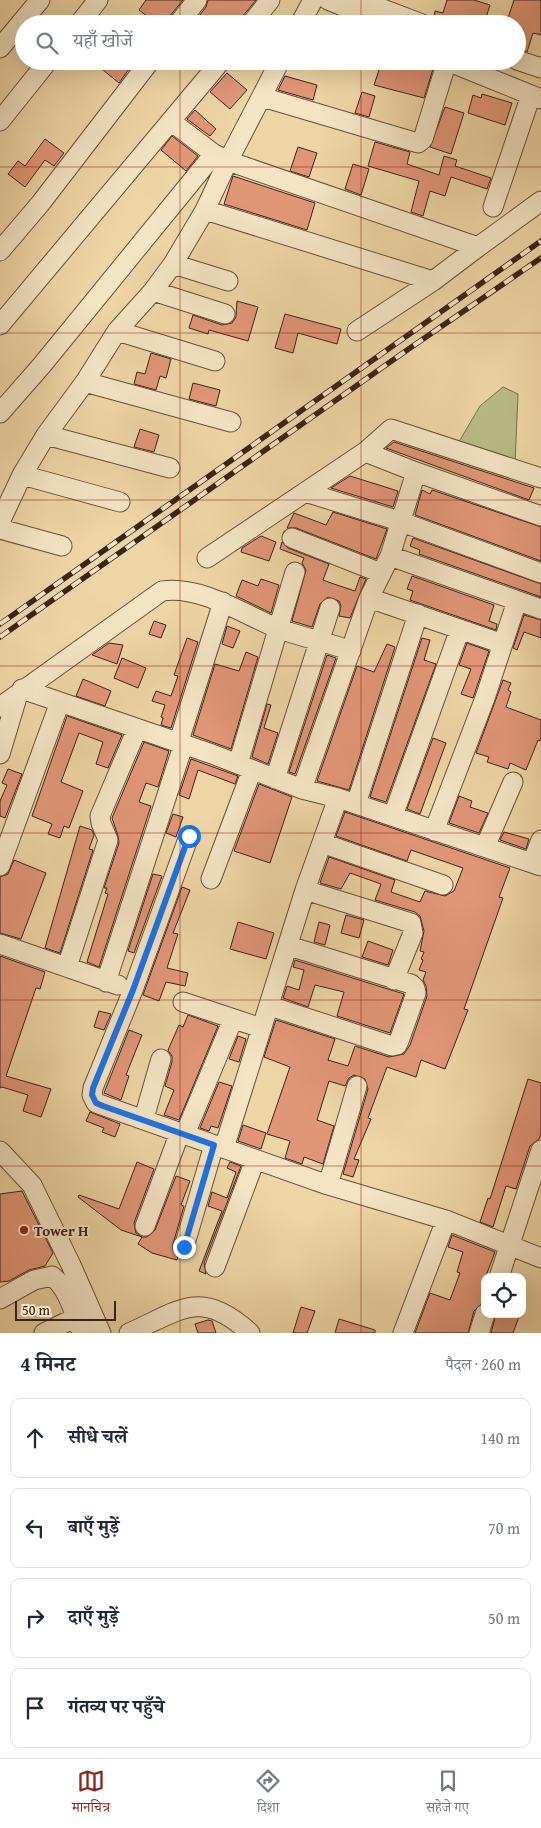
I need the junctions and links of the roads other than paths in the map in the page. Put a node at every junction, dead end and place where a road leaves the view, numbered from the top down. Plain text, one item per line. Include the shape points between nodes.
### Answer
1 (40, 0) edge
2 (98, 0) edge
3 (197, 0) edge
4 (270, 0) edge
5 (313, 0) edge
6 (329, 0) edge
7 (359, 0) edge
8 (28, 15) edge
9 (86, 15) edge
10 (185, 15) edge
11 (258, 15) edge
12 (305, 15) edge
13 (336, 15) edge
14 (366, 15) edge
15 (398, 15) edge
16 (15, 30) edge
17 (0, 48) edge
18 (526, 63) edge
19 (541, 68) edge
20 (41, 70) edge
21 (143, 70) edge
22 (214, 70) edge
23 (276, 70) edge
24 (444, 70) edge
25 (473, 70) edge
26 (497, 70) edge
27 (538, 93) edge
28 (262, 97) junction
29 (0, 121) edge
30 (172, 122) junction
31 (221, 158) junction
32 (541, 201) edge
33 (493, 206) dead end
34 (205, 210) junction
35 (478, 247) junction
36 (0, 250) edge
37 (173, 264) junction
38 (228, 281) dead end
39 (433, 281) junction
40 (153, 291) junction
41 (225, 314) dead end
42 (0, 325) edge
43 (117, 330) junction
44 (357, 331) dead end
45 (215, 361) dead end
46 (84, 382) junction
47 (0, 413) edge
48 (231, 422) dead end
49 (46, 435) junction
50 (365, 452) junction
51 (170, 468) dead end
52 (416, 472) junction
53 (22, 475) junction
54 (541, 478) edge
55 (305, 492) junction
56 (120, 502) dead end
57 (541, 516) edge
58 (399, 521) junction
59 (0, 522) edge
60 (0, 529) edge
61 (292, 538) dead end
62 (62, 546) dead end
63 (390, 556) junction
64 (207, 558) dead end
65 (295, 572) dead end
66 (381, 573) junction
67 (541, 573) edge
68 (369, 598) junction
69 (516, 601) junction
70 (223, 602) junction
71 (330, 608) dead end
72 (541, 609) edge
73 (418, 614) junction
74 (278, 628) junction
75 (460, 629) junction
76 (319, 640) junction
77 (503, 644) junction
78 (351, 651) junction
79 (20, 691) junction
80 (60, 702) junction
81 (0, 707) edge
82 (137, 729) junction
83 (181, 745) junction
84 (0, 754) edge
85 (245, 767) junction
86 (275, 779) junction
87 (513, 782) dead end
88 (302, 789) junction
89 (338, 798) junction
90 (356, 804) junction
91 (394, 816) junction
92 (434, 831) junction
93 (189, 836) dead end
94 (541, 840) edge
95 (322, 843) junction
96 (485, 847) junction
97 (537, 864) edge
98 (0, 866) edge
99 (211, 879) dead end
100 (443, 885) dead end
101 (305, 890) junction
102 (0, 944) edge
103 (289, 946) junction
104 (67, 967) junction
105 (394, 980) junction
106 (106, 982) junction
107 (133, 990) junction
108 (183, 1002) dead end
109 (270, 1006) junction
110 (233, 1019) junction
111 (261, 1028) junction
112 (161, 1059) dead end
113 (357, 1086) dead end
114 (144, 1118) junction
115 (183, 1133) junction
116 (219, 1146) junction
117 (541, 1150) edge
118 (0, 1151) edge
119 (255, 1160) junction
120 (328, 1185) junction
121 (446, 1220) junction
122 (145, 1226) dead end
123 (510, 1245) junction
124 (184, 1247) dead end
125 (541, 1258) edge
126 (216, 1267) dead end
127 (500, 1273) edge
128 (0, 1299) edge
129 (484, 1318) edge
130 (83, 1320) edge
131 (44, 1333) edge
132 (101, 1333) edge
133 (129, 1333) edge
134 (250, 1333) edge
135 (403, 1333) edge
136 (479, 1333) edge

1 - 8 street
2 - 9 street
3 - 10 street
4 - 11 street
5 - 12 street
6 - 13 street
6 - 14 street
7 - 15 street
16 - 17 street
18 - 19 street
20 - 29 street
21 - 36 street via 40,204
22 - 30 street
23 - 28 street
24 - 28 street via 423,139 418,143
25 - 27 street
26 - 27 street
27 - 33 street
28 - 31 street
30 - 31 street
30 - 42 street
31 - 34 street
31 - 35 street
31 - 47 street
32 - 35 street
34 - 37 street
34 - 39 street
35 - 39 street
37 - 38 street
37 - 40 street
39 - 44 street
40 - 41 street
40 - 43 street
43 - 45 street
43 - 46 street
46 - 48 street
46 - 49 street
49 - 51 street
49 - 53 street
50 - 52 street
50 - 54 street via 386,432 394,429
50 - 55 street
52 - 57 street
52 - 58 street
53 - 56 street
53 - 59 street
55 - 58 street
55 - 64 street
58 - 63 street
58 - 67 street
60 - 62 street
61 - 66 street
63 - 66 street
63 - 69 street
65 - 74 street
66 - 68 street
68 - 73 street
68 - 78 street
69 - 72 street
69 - 77 street
70 - 74 street
70 - 79 street via 182,591 162,591
70 - 83 street
71 - 76 street
73 - 75 street
73 - 90 street
74 - 76 street
74 - 85 street
75 - 77 street
75 - 91 street
76 - 78 street
76 - 86 street
77 - 92 street
78 - 88 street
79 - 80 street
79 - 81 street
79 - 84 street
80 - 82 street
80 - 98 street
82 - 83 street
82 - 104 street via 100,816 108,840
83 - 85 street
83 - 106 street
85 - 86 street
85 - 99 street
86 - 88 street
87 - 96 street
88 - 89 street
89 - 90 street
89 - 95 street
90 - 91 street
91 - 92 street
92 - 96 street
93 - 107 street
94 - 97 street
95 - 100 street
95 - 101 street
96 - 97 street
101 - 103 street
101 - 105 street via 411,923 413,933
102 - 104 street
103 - 105 street
103 - 109 street
104 - 106 street
105 - 109 street via 411,984 416,993 397,1045
106 - 107 street
107 - 114 street via 92,1095 96,1103
108 - 110 street
109 - 111 street
110 - 111 street
110 - 115 street
111 - 116 street
112 - 114 street
113 - 120 street
114 - 115 street
115 - 116 street
115 - 122 street
116 - 119 street
116 - 124 street
117 - 123 street
118 - 130 street via 32,1186
119 - 120 street
119 - 126 street
120 - 121 street
121 - 123 street
121 - 135 street
123 - 125 street
123 - 127 street
128 - 130 street via 34,1280 52,1276 60,1282
129 - 136 street
130 - 131 street
130 - 132 street
133 - 134 street via 186,1307 198,1305 223,1312

